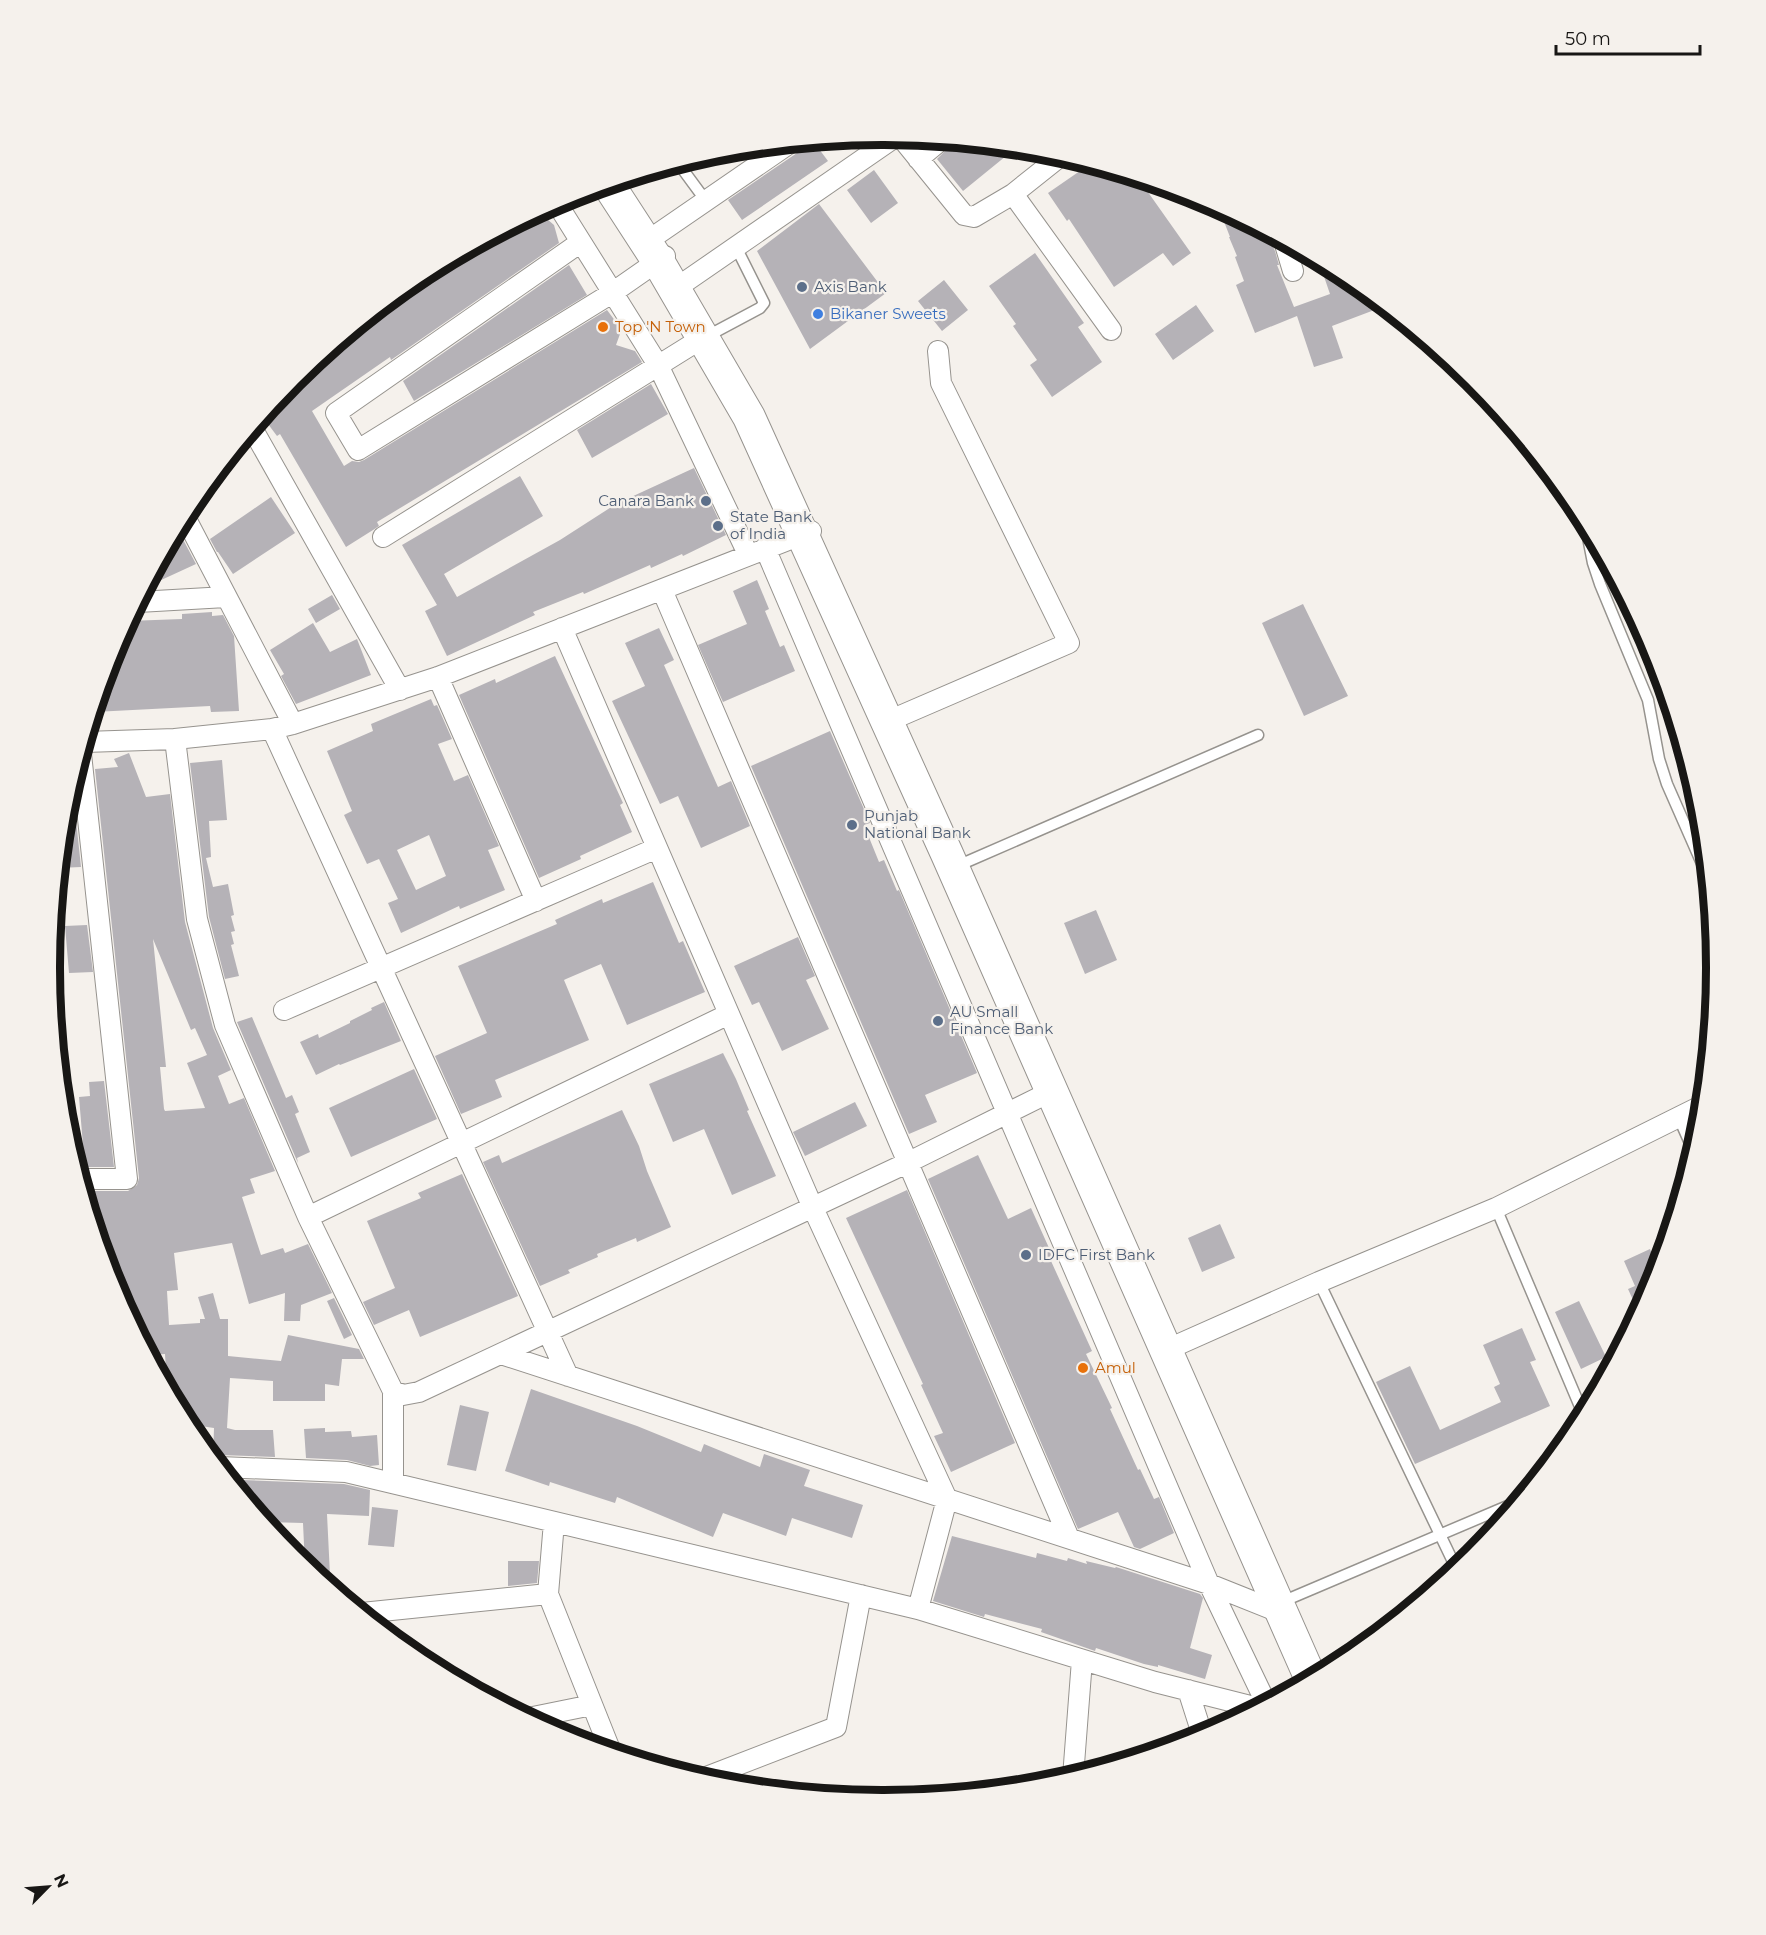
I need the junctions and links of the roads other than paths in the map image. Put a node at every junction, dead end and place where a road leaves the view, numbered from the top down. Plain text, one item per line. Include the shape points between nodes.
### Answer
1 (887, 144) edge
2 (906, 145) edge
3 (934, 146) edge
4 (777, 152) edge
5 (918, 159) junction
6 (1053, 162) edge
7 (683, 170) edge
8 (624, 186) edge
9 (613, 190) edge
10 (1013, 194) junction
11 (706, 201) junction
12 (561, 210) edge
13 (581, 242) junction
14 (658, 248) junction
15 (736, 248) junction
16 (1287, 251) edge
17 (1293, 271) dead end
18 (686, 282) junction
19 (612, 292) junction
20 (1111, 330) dead end
21 (709, 334) junction
22 (938, 351) dead end
23 (658, 365) junction
24 (256, 435) edge
25 (189, 525) edge
26 (808, 532) junction
27 (383, 537) dead end
28 (1590, 547) edge
29 (757, 551) junction
30 (662, 590) junction
31 (226, 597) junction
32 (146, 602) edge
33 (562, 628) junction
34 (438, 677) junction
35 (400, 690) junction
36 (900, 716) junction
37 (292, 724) junction
38 (272, 729) junction
39 (1258, 735) dead end
40 (175, 739) junction
41 (92, 742) edge
42 (83, 775) edge
43 (657, 848) junction
44 (1698, 854) edge
45 (964, 863) junction
46 (536, 901) junction
47 (382, 968) junction
48 (284, 1011) dead end
49 (729, 1014) junction
50 (1052, 1091) junction
51 (1693, 1109) edge
52 (1007, 1112) junction
53 (1678, 1116) junction
54 (1688, 1138) edge
55 (462, 1144) junction
56 (906, 1163) junction
57 (88, 1179) edge
58 (813, 1208) junction
59 (1496, 1208) junction
60 (308, 1218) junction
61 (1319, 1282) junction
62 (548, 1332) junction
63 (1170, 1348) junction
64 (501, 1354) junction
65 (568, 1376) junction
66 (393, 1391) junction
67 (1579, 1405) edge
68 (229, 1467) edge
69 (393, 1483) junction
70 (947, 1499) junction
71 (1504, 1508) edge
72 (554, 1522) junction
73 (1440, 1535) junction
74 (1069, 1538) junction
75 (1453, 1561) edge
76 (1209, 1584) junction
77 (548, 1594) junction
78 (861, 1595) junction
79 (918, 1609) junction
80 (1291, 1610) junction
81 (372, 1612) edge
82 (1082, 1660) junction
83 (1319, 1665) edge
84 (1309, 1671) edge
85 (1188, 1690) junction
86 (1263, 1697) edge
87 (592, 1705) junction
88 (1248, 1705) edge
89 (540, 1716) edge
90 (1200, 1727) edge
91 (607, 1743) edge
92 (1073, 1768) edge
93 (716, 1773) edge

1 - 15 street
2 - 5 street
3 - 5 street
4 - 11 street
5 - 10 street via 964,215 974,217
6 - 10 street
7 - 11 lane
8 - 14 main road
9 - 14 main road
10 - 20 street
11 - 14 street
12 - 13 street
13 - 19 street
13 - 19 street via 336,413 358,450
14 - 18 main road
14 - 19 street
14 - 21 main road
15 - 18 street
15 - 21 lane via 764,303
16 - 17 street
18 - 21 main road
19 - 23 street
21 - 23 street
21 - 26 main road
22 - 36 street via 941,383 1069,643
23 - 27 street
23 - 29 street
24 - 35 street
25 - 31 street
26 - 29 street
26 - 36 main road
26 - 50 main road
28 - 44 lane via 1600,584 1648,700 1667,784
29 - 30 street
29 - 52 street
30 - 33 street
30 - 56 street
31 - 32 street
31 - 37 street
33 - 34 street
33 - 43 street
34 - 35 street
34 - 46 street
35 - 37 street
36 - 45 main road
37 - 38 street
38 - 40 street
38 - 47 street
39 - 45 lane
40 - 41 street
40 - 60 street via 197,919 225,1026
42 - 57 street via 127,1179
43 - 46 street
43 - 49 street
45 - 63 main road
46 - 47 street
47 - 48 street
47 - 55 street
49 - 55 street
49 - 58 street
50 - 52 street
50 - 63 main road
51 - 53 street
52 - 56 street
52 - 76 street
53 - 54 lane
53 - 59 street
55 - 60 street
55 - 62 street
56 - 58 street
56 - 74 street
58 - 62 street
58 - 70 street
59 - 61 street
59 - 67 lane
60 - 66 street
61 - 63 street
61 - 73 lane
62 - 64 street
62 - 65 street
63 - 80 main road
64 - 65 street
64 - 66 street via 419,1392 403,1395
65 - 70 street
66 - 69 street
68 - 69 street via 346,1472
69 - 72 street
70 - 74 street
70 - 79 street
71 - 73 lane
72 - 77 street
72 - 78 street
73 - 75 lane
73 - 80 lane
74 - 76 street
76 - 80 street
76 - 86 street
77 - 81 street
77 - 87 street
78 - 79 street
78 - 93 street via 836,1727
79 - 82 street
80 - 83 main road
80 - 84 main road
82 - 85 street
82 - 92 street
85 - 88 street
85 - 90 street
87 - 89 street
87 - 91 street

